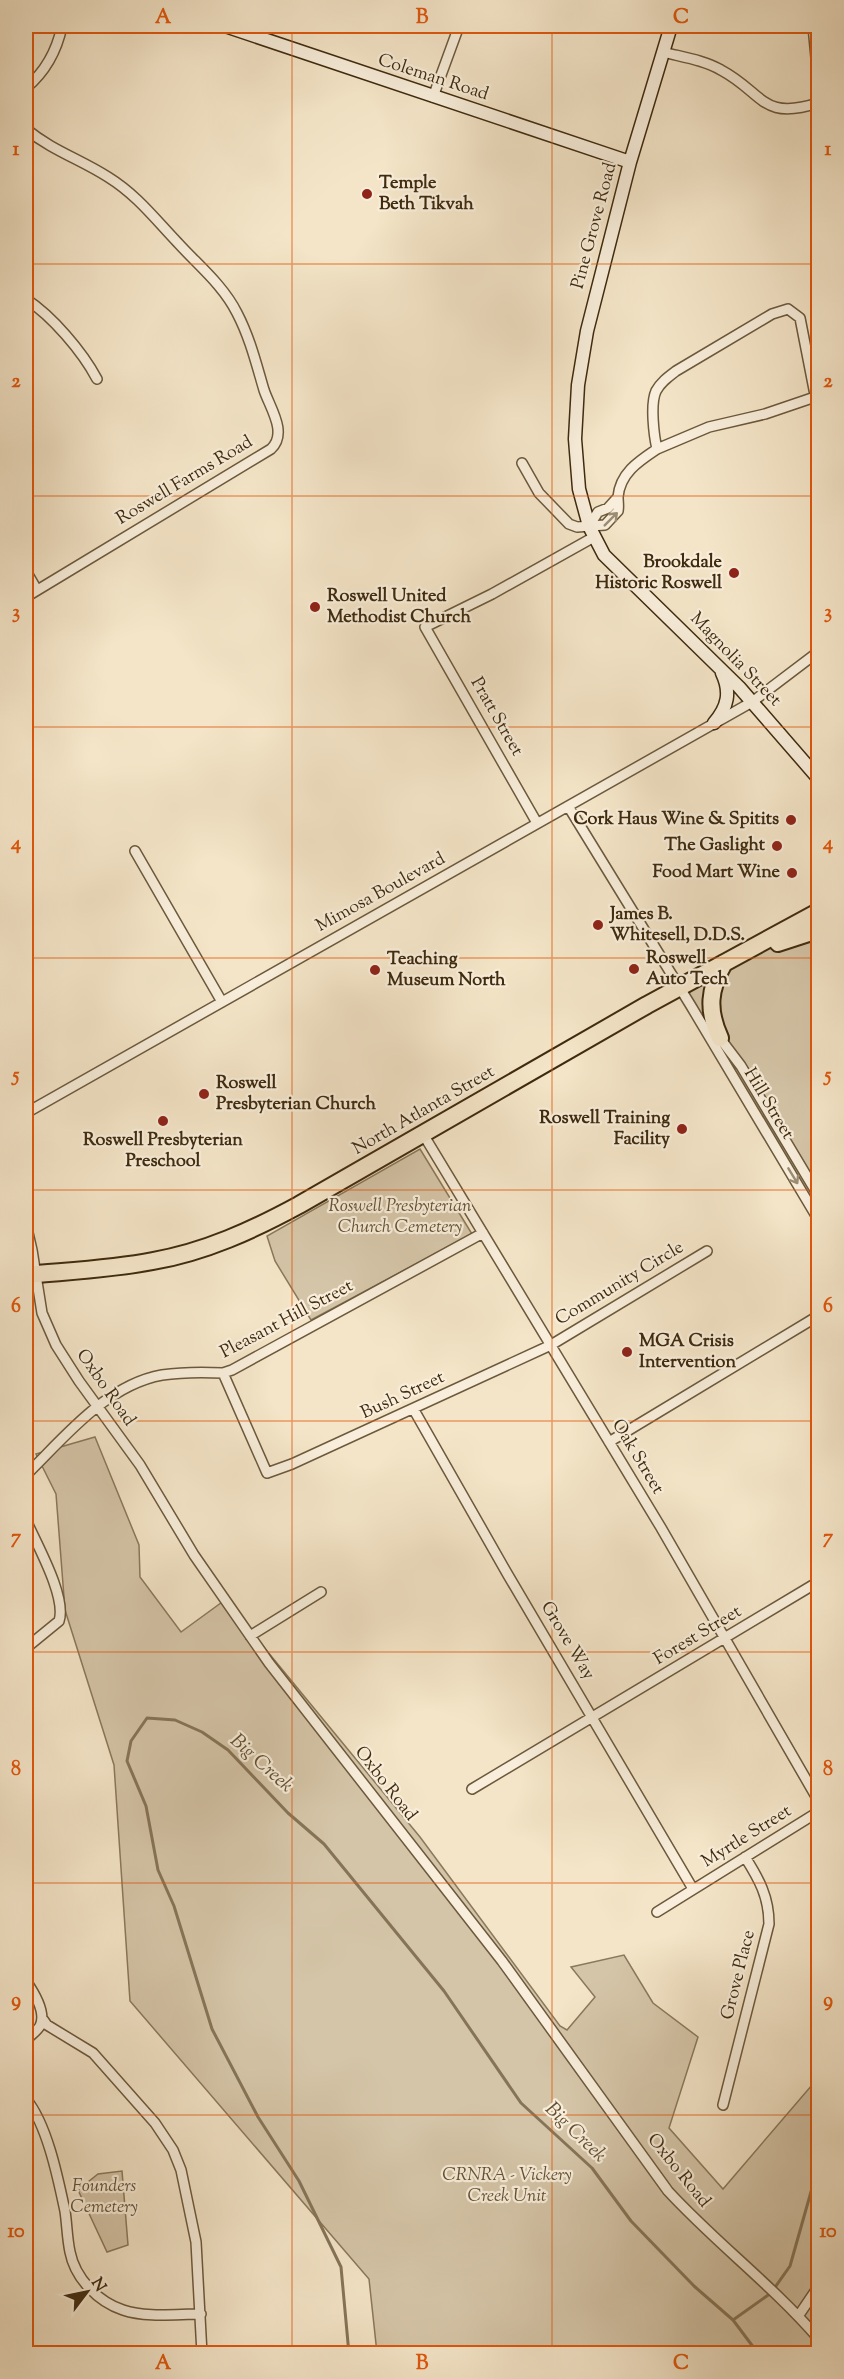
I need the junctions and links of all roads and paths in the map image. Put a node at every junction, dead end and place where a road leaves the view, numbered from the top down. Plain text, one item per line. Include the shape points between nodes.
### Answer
1 (62, 26) edge
2 (225, 26) edge
3 (459, 26) edge
4 (671, 26) edge
5 (813, 26) edge
6 (663, 52) junction
7 (819, 79) edge
8 (26, 88) edge
9 (433, 97) junction
10 (819, 103) edge
11 (26, 129) edge
12 (630, 162) junction
13 (26, 299) edge
14 (97, 379) dead end
15 (815, 397) junction
16 (819, 410) edge
17 (575, 439) joint
18 (657, 449) junction
19 (522, 463) dead end
20 (618, 497) junction
21 (591, 531) junction
22 (26, 571) edge
23 (36, 590) junction
24 (26, 597) edge
25 (819, 652) edge
26 (721, 669) junction
27 (752, 702) junction
28 (714, 723) junction
29 (819, 778) edge
30 (568, 806) junction
31 (537, 823) junction
32 (135, 850) dead end
33 (819, 912) edge
34 (819, 930) edge
35 (731, 959) junction
36 (679, 988) junction
37 (222, 1002) junction
38 (691, 1006) junction
39 (720, 1038) junction
40 (26, 1113) edge
41 (423, 1134) junction
42 (819, 1195) edge
43 (819, 1219) edge
44 (26, 1224) edge
45 (483, 1233) junction
46 (707, 1251) dead end
47 (31, 1275) edge
48 (819, 1316) edge
49 (551, 1345) junction
50 (223, 1373) junction
51 (97, 1406) junction
52 (414, 1410) junction
53 (609, 1442) junction
54 (26, 1475) edge
55 (26, 1520) edge
56 (819, 1582) edge
57 (321, 1592) dead end
58 (250, 1636) junction
59 (725, 1640) junction
60 (26, 1648) edge
61 (594, 1718) junction
62 (472, 1789) dead end
63 (819, 1800) edge
64 (819, 1812) edge
65 (745, 1857) junction
66 (693, 1890) junction
67 (657, 1912) dead end
68 (26, 1981) edge
69 (42, 2018) junction
70 (26, 2040) edge
71 (26, 2099) edge
72 (723, 2105) dead end
73 (819, 2287) edge
74 (201, 2314) junction
75 (799, 2315) junction
76 (819, 2338) edge
77 (202, 2354) edge

1 - 8 street via 51,58
2 - 9 main road, Coleman Road
3 - 9 street
4 - 6 main road, Pine Grove Road
5 - 7 street
6 - 10 street via 719,69 776,108 797,110
6 - 12 main road, Pine Grove Road
9 - 12 main road, Coleman Road
11 - 23 street, Roswell Farms Road via 134,195 217,284 249,338 279,429 278,440 271,449
12 - 17 main road, Pine Grove Road via 587,331
13 - 14 street via 82,356
15 - 16 street
15 - 18 street via 709,427
15 - 18 street via 800,318 788,309 772,314 663,381 654,394
17 - 21 main road, Magnolia Street via 579,489
18 - 20 street via 634,464
19 - 21 street via 539,493 569,524
20 - 21 street via 598,512
21 -> 20 street via 610,522 618,512
21 - 26 main road, Magnolia Street via 618,571
21 - 31 street, Pratt Street via 492,594 425,627
22 - 23 street
23 - 24 street, Roswell Farms Road
25 - 27 street, Mimosa Boulevard
26 - 27 main road, Magnolia Street
26 - 28 main road via 728,699
27 - 28 street, Mimosa Boulevard
27 - 29 main road, Magnolia Street
28 - 30 street, Mimosa Boulevard
30 - 31 street, Mimosa Boulevard
30 - 36 street, Hill Street
31 - 37 street, Mimosa Boulevard
32 - 37 street
33 - 35 highway, North Atlanta Street
34 - 35 highway
35 - 36 highway, North Atlanta Street
35 - 39 highway via 710,999 713,1023
36 - 38 street, Hill Street
36 - 41 highway, North Atlanta Street
37 - 40 street, Mimosa Boulevard
38 - 39 street, Hill Street
38 -> 43 street, Hill Street
39 - 42 street, Hill Street
41 - 45 street, Oak Street
41 - 47 highway, North Atlanta Street via 280,1215 226,1240 153,1261
44 - 47 street, Oxbo Road
45 - 49 street, Oak Street
45 - 50 street, Pleasant Hill Street
46 - 49 street, Community Circle
47 - 51 street, Oxbo Road via 51,1335
48 - 53 street
49 - 52 street, Bush Street
49 - 53 street, Oak Street
50 - 51 street, Pleasant Hill Street via 161,1375 132,1385
50 - 52 street, Bush Street via 267,1473
51 - 54 street, Pleasant Hill Street
51 - 58 street, Oxbo Road via 140,1465 194,1555
52 - 61 street, Grove Way
53 - 59 street, Oak Street
55 - 60 street via 55,1586 61,1615
56 - 59 street, Forest Street
57 - 58 street
58 - 75 street, Oxbo Road via 502,1961 668,2191
59 - 61 street, Forest Street
59 - 63 street, Oak Street
61 - 62 street, Forest Street
61 - 66 street, Grove Way
64 - 65 street, Myrtle Street
65 - 66 street, Myrtle Street
65 - 72 street, Grove Place via 765,1891 769,1924
66 - 67 street, Myrtle Street
68 - 69 street
69 - 70 street
69 - 74 street via 93,2053 156,2123 173,2150 196,2242
71 - 74 street via 45,2134 65,2211 71,2256 90,2290 106,2303 138,2314
73 - 75 street
74 - 77 street
75 - 76 street, Oxbo Road

